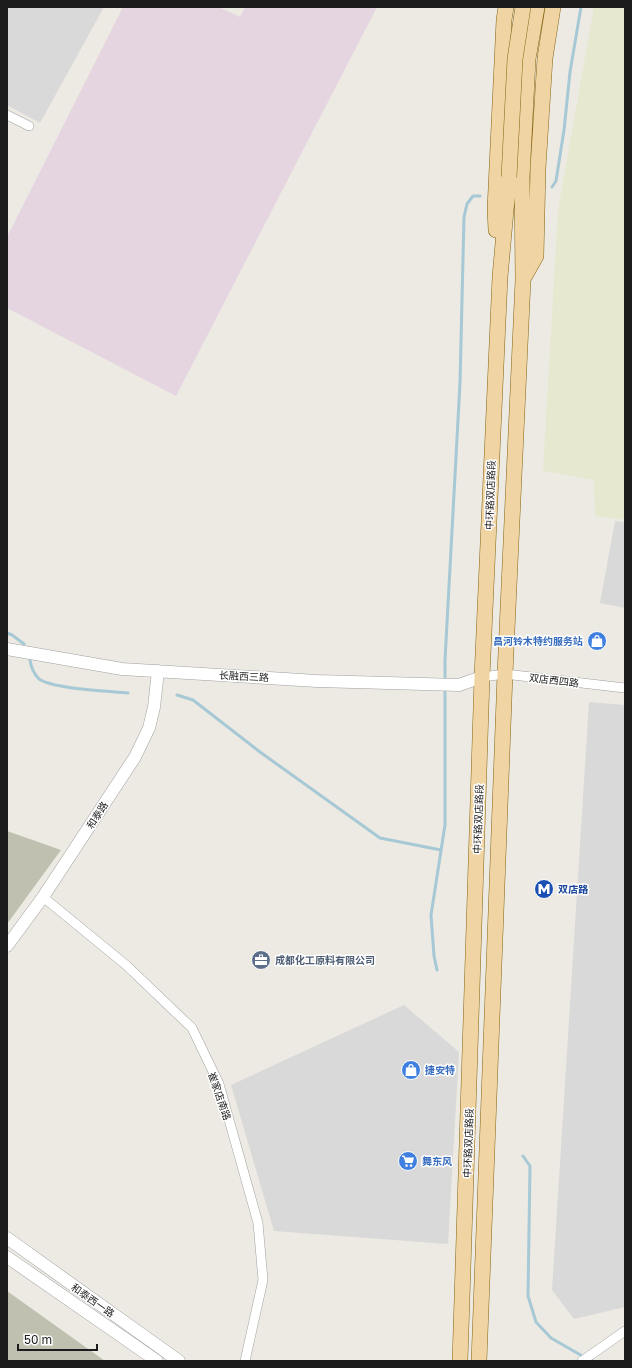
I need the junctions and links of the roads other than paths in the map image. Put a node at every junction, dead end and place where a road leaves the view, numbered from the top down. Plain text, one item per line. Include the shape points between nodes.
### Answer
1 (506, 7) edge
2 (523, 7) edge
3 (537, 7) edge
4 (552, 7) edge
5 (7, 115) edge
6 (30, 126) dead end
7 (515, 177) junction
8 (500, 277) junction
9 (523, 280) junction
10 (7, 649) edge
11 (158, 671) junction
12 (505, 674) junction
13 (482, 677) junction
14 (625, 688) edge
15 (43, 896) junction
16 (7, 946) edge
17 (7, 1238) edge
18 (7, 1257) edge
19 (625, 1331) edge
20 (458, 1357) edge
21 (157, 1361) edge
22 (179, 1361) edge
23 (245, 1361) edge
24 (479, 1361) edge
25 (582, 1361) edge

1 - 8 main road via 495,209
2 - 7 main road, bridge via 515,59
3 - 7 main road via 528,59
4 - 9 main road via 545,58 536,256
5 - 6 street
7 - 8 main road
7 - 9 main road, 中环路双店路段
8 - 13 main road, 中环路双店路段
9 - 12 main road, 中环路双店路段
10 - 11 street, 长融西三路 via 122,669
11 - 13 street, 长融西三路 via 317,681 459,685
11 - 15 street, 和泰路 via 149,728 135,757
12 - 13 street, 双店西四路
12 - 14 street, 双店西四路
12 - 24 main road, 中环路双店路段
13 - 20 main road, 中环路双店路段
15 - 16 street, 和泰路
15 - 23 street, 崔家店南路 via 126,966 192,1028 219,1084 258,1223 261,1252 263,1280
17 - 22 street, 和泰西一路
18 - 21 street, 和泰西一路
19 - 25 street

